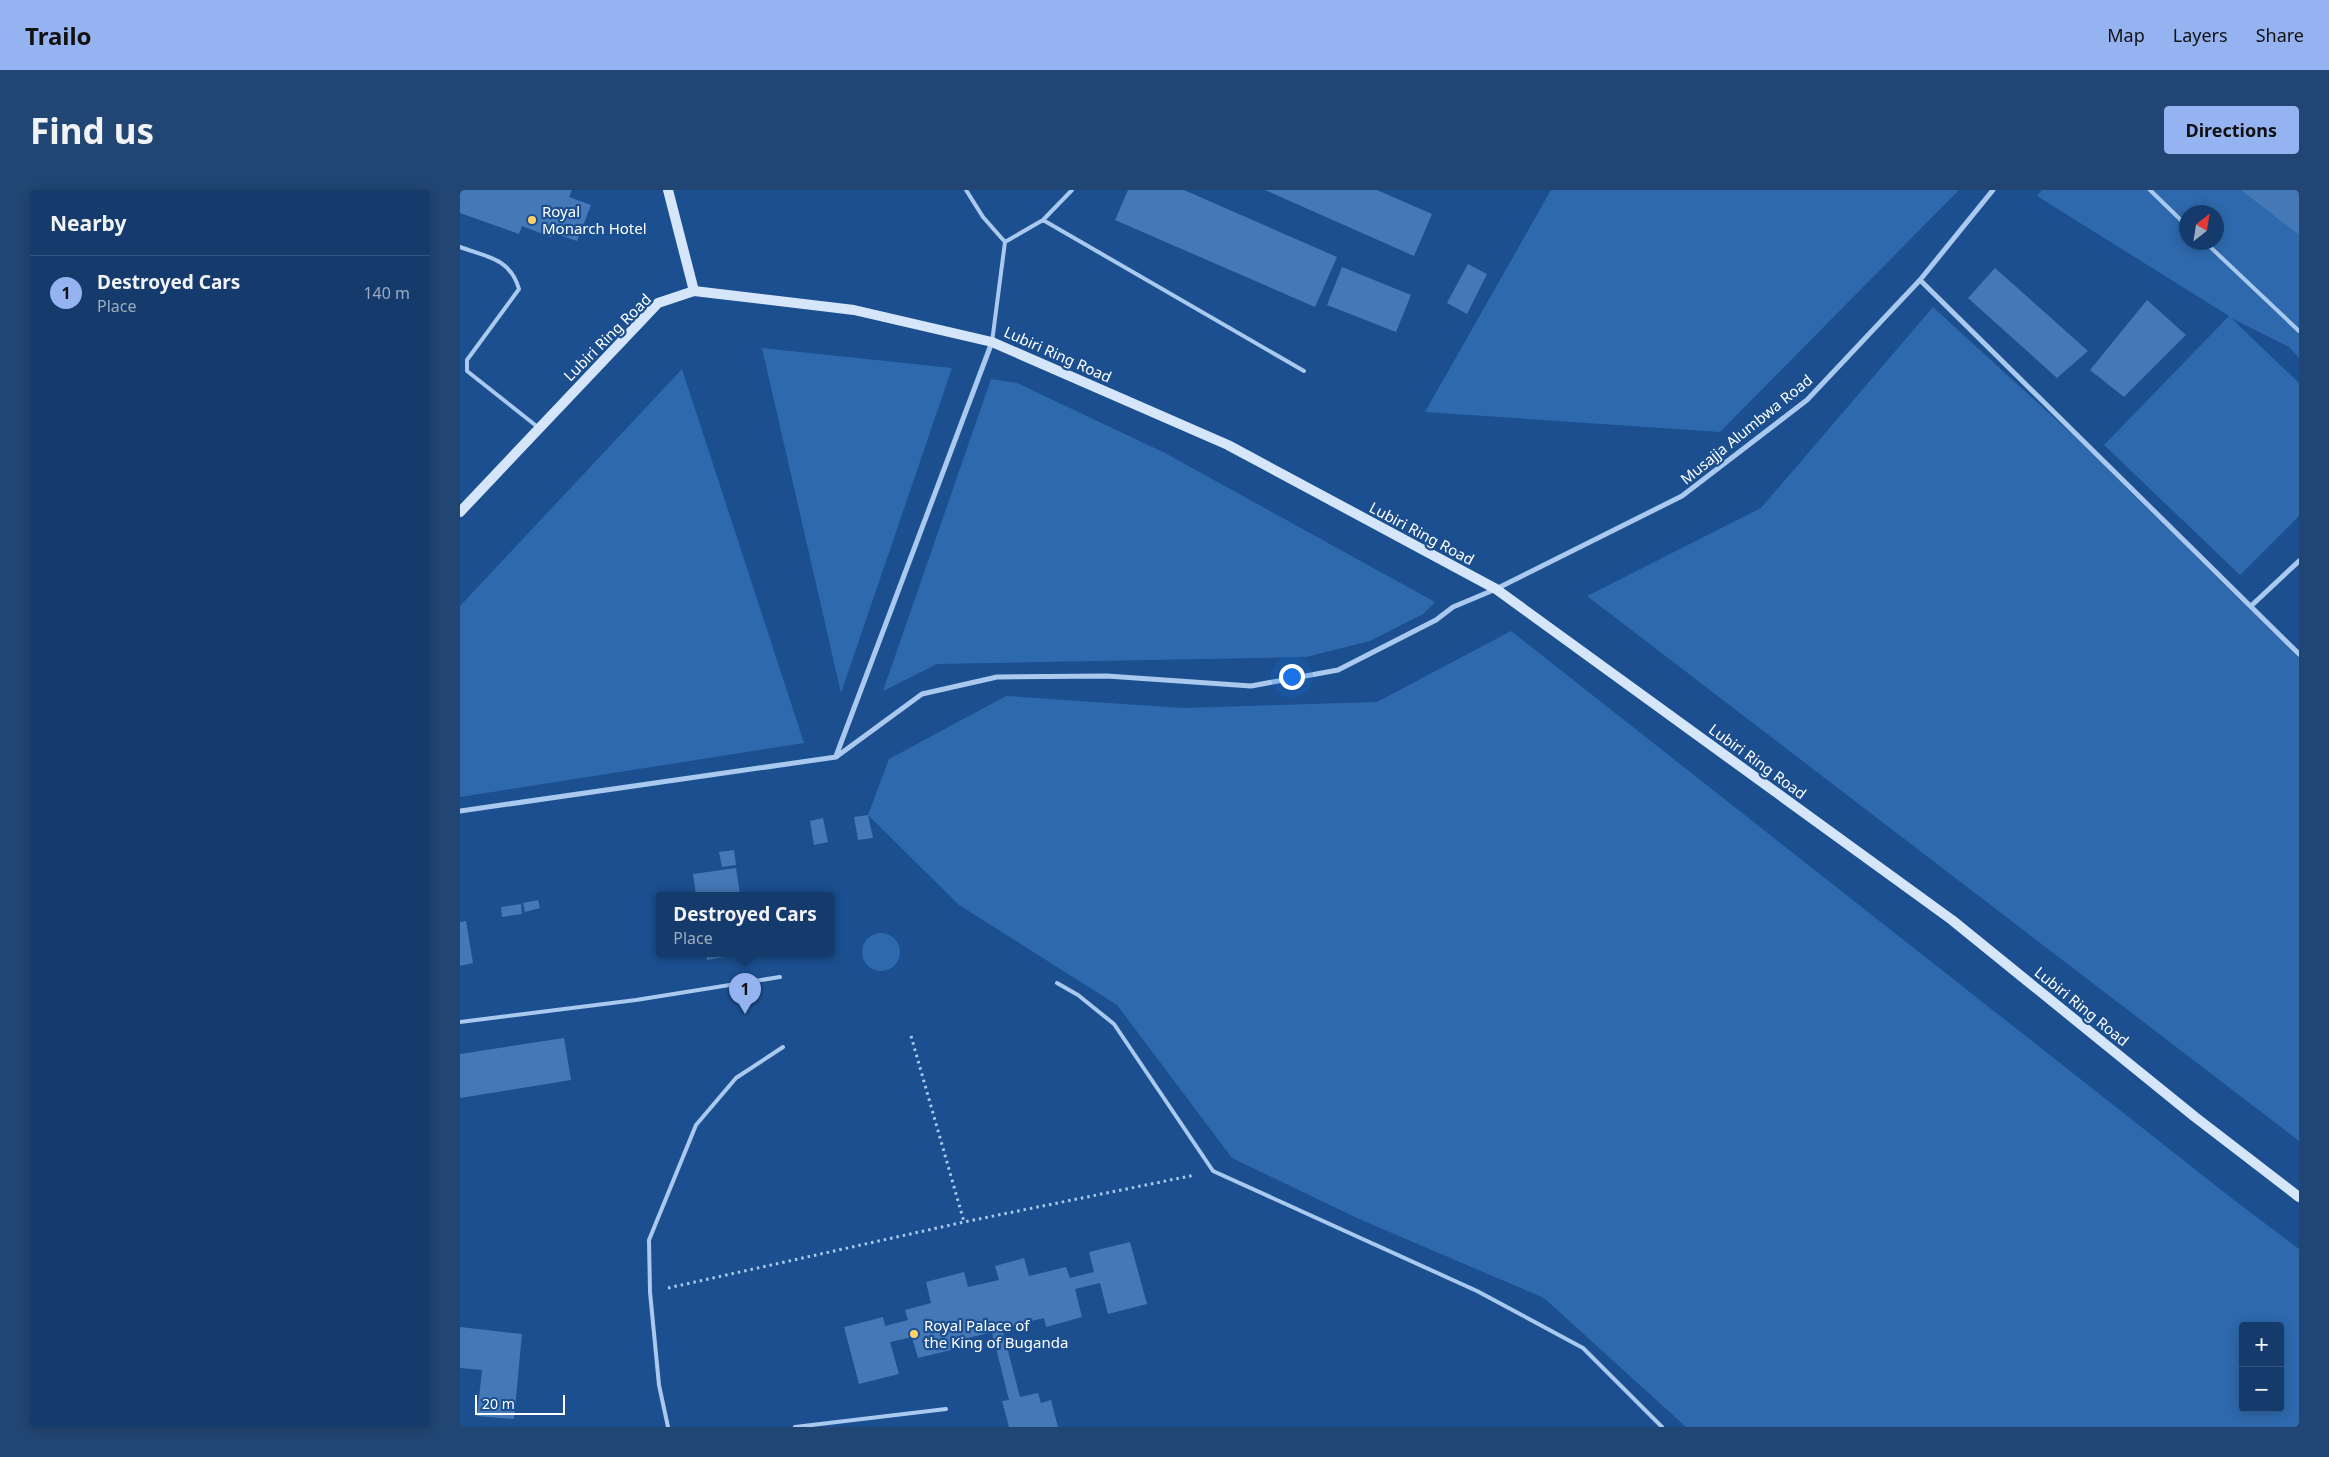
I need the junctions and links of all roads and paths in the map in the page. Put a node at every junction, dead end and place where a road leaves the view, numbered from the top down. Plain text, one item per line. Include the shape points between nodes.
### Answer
1 (668, 190) edge
2 (966, 190) edge
3 (1072, 190) edge
4 (1993, 190) edge
5 (2150, 190) edge
6 (2179, 218) edge
7 (1043, 220) junction
8 (1005, 242) junction
9 (460, 247) edge
10 (2213, 250) edge
11 (1920, 280) junction
12 (694, 291) junction
13 (2299, 331) edge
14 (992, 342) junction
15 (1304, 371) dead end
16 (540, 428) junction
17 (460, 512) edge
18 (2299, 561) edge
19 (1496, 589) junction
20 (2251, 606) junction
21 (2299, 654) edge
22 (836, 757) junction
23 (460, 811) edge
24 (780, 977) dead end
25 (1058, 983) dead end
26 (460, 1022) edge
27 (910, 1036) dead end
28 (783, 1047) dead end
29 (1213, 1171) junction
30 (2299, 1197) edge
31 (964, 1222) junction
32 (650, 1292) junction
33 (946, 1409) dead end
34 (668, 1427) edge
35 (795, 1427) edge
36 (1662, 1427) edge

1 - 12 main road
2 - 8 lane via 983,217
3 - 7 lane
4 - 11 street, Musajja Alumbwa Road
5 - 6 lane
7 - 8 lane
7 - 15 lane
8 - 14 lane
9 - 16 lane via 505,264 516,277 519,288 467,360 467,371
10 - 13 lane
11 - 19 street, Musajja Alumbwa Road via 1807,400 1682,496
11 - 20 street
12 - 14 main road, Lubiri Ring Road via 854,310
12 - 16 main road, Lubiri Ring Road via 658,303
14 - 19 main road, Lubiri Ring Road via 1228,445
14 - 22 street
16 - 17 main road, Lubiri Ring Road
18 - 20 street
19 - 22 street, Musajja Alumbwa Road via 1453,608 1338,670 1251,686 1107,676 997,677 922,694
19 - 30 main road, Lubiri Ring Road via 1952,920
20 - 21 street
22 - 23 street
24 - 26 lane via 636,1000
25 - 29 lane via 1078,994 1114,1024
27 - 31 path
28 - 32 lane via 736,1078 696,1126 649,1240
29 - 31 path
29 - 36 lane via 1477,1291 1583,1348
31 - 32 path
32 - 34 lane via 658,1385
33 - 35 lane

